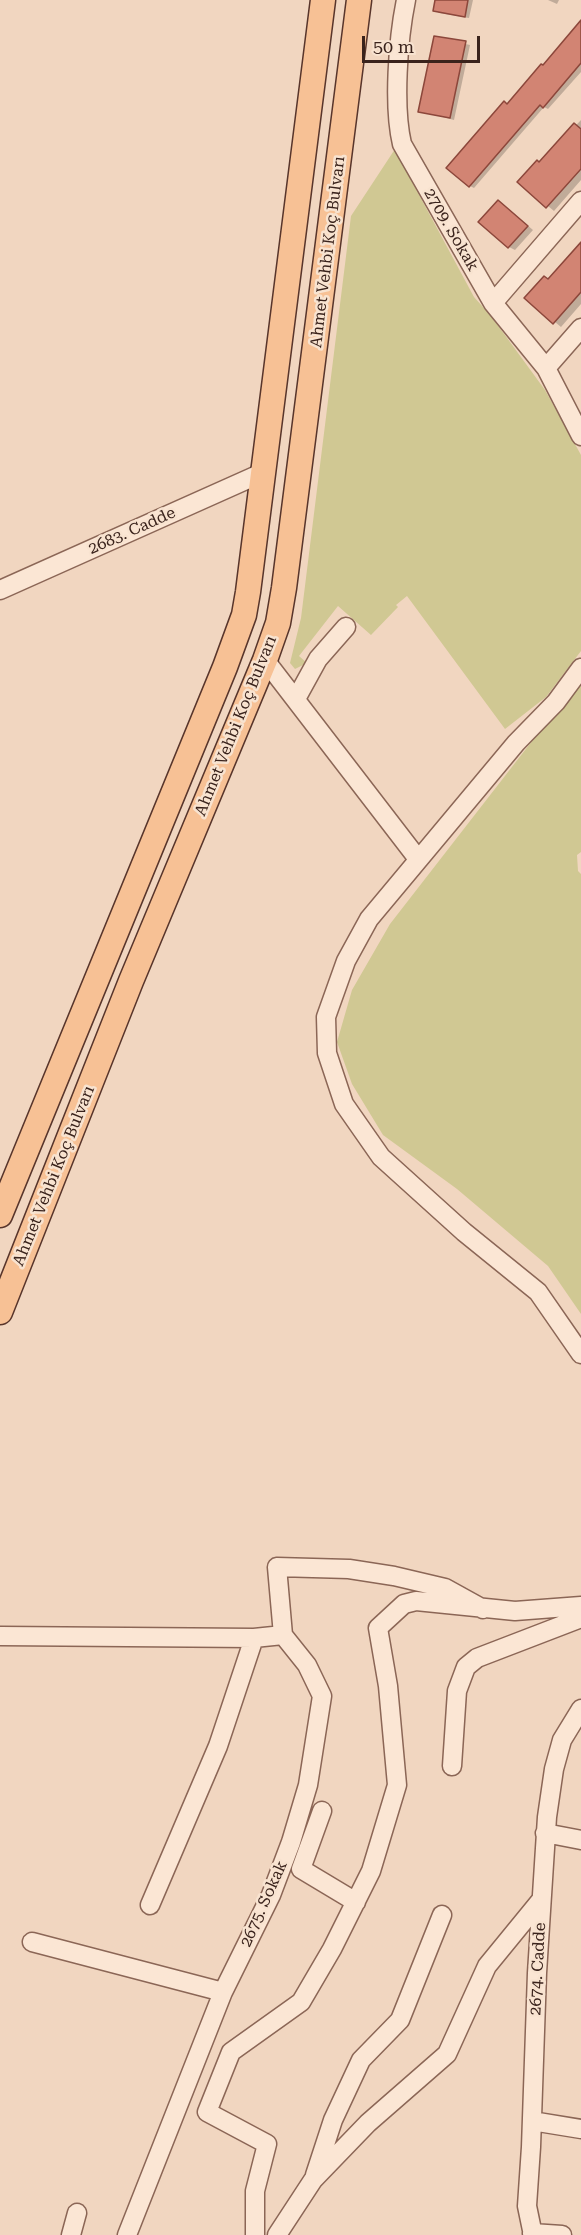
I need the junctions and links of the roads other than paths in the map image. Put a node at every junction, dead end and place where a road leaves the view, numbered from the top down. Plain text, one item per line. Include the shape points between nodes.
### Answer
1 (323, 0) edge
2 (359, 0) edge
3 (406, 0) edge
4 (581, 201) edge
5 (493, 303) junction
6 (581, 328) edge
7 (546, 368) junction
8 (581, 436) edge
9 (264, 472) junction
10 (0, 590) edge
11 (346, 627) dead end
12 (266, 660) junction
13 (581, 668) edge
14 (296, 699) junction
15 (418, 859) junction
16 (0, 1215) edge
17 (0, 1312) edge
18 (581, 1354) edge
19 (581, 1606) edge
20 (483, 1609) junction
21 (581, 1618) edge
22 (283, 1635) junction
23 (0, 1636) edge
24 (254, 1638) junction
25 (581, 1709) edge
26 (453, 1766) dead end
27 (322, 1811) dead end
28 (545, 1833) junction
29 (581, 1840) edge
30 (541, 1900) junction
31 (356, 1902) junction
32 (150, 1905) dead end
33 (442, 1916) dead end
34 (32, 1942) dead end
35 (223, 1992) junction
36 (532, 2121) junction
37 (581, 2129) edge
38 (313, 2180) junction
39 (77, 2213) dead end
40 (533, 2234) edge
41 (71, 2235) edge
42 (127, 2235) edge
43 (255, 2235) edge
44 (277, 2235) edge
45 (562, 2235) edge

1 - 9 main road, Ahmet Vehbi Koç Bulvarı
2 - 12 main road, Ahmet Vehbi Koç Bulvarı via 285,588
3 - 5 street, 2709. Sokak via 401,25 397,123 402,144
4 - 5 street
5 - 7 street, 2709. Sokak
6 - 7 street
7 - 8 street, 2709. Sokak
9 - 10 street, 2683. Cadde
9 - 16 main road, Ahmet Vehbi Koç Bulvarı via 248,592 235,640
11 - 14 street via 318,659
12 - 14 street
12 - 17 main road, Ahmet Vehbi Koç Bulvarı via 131,981
13 - 15 street via 556,702
14 - 15 street
15 - 18 street via 369,920 346,962 326,1017 327,1053 344,1104 381,1157 538,1292
19 - 20 street via 530,1611
20 - 22 street via 446,1588 394,1576 349,1569 277,1567
20 - 31 street via 416,1601 404,1604 378,1628 397,1785 371,1871
21 - 26 street via 477,1658 466,1667 457,1690
22 - 24 street
22 - 35 street, 2675. Sokak via 307,1665 322,1696 308,1785 271,1895
23 - 24 street
24 - 32 street via 218,1746
25 - 28 street, 2674. Cadde via 557,1755
27 - 31 street via 301,1869
28 - 29 street
28 - 30 street, 2674. Cadde
30 - 36 street, 2674. Cadde
30 - 38 street via 488,1966 447,2054 368,2123
31 - 43 street via 302,2002 231,2052 207,2112 267,2144 255,2191
33 - 38 street via 400,2020 361,2060 333,2120
34 - 35 street
35 - 42 street, 2675. Sokak
36 - 37 street
36 - 40 street, 2674. Cadde via 527,2206
38 - 44 street
39 - 41 street
40 - 45 street

